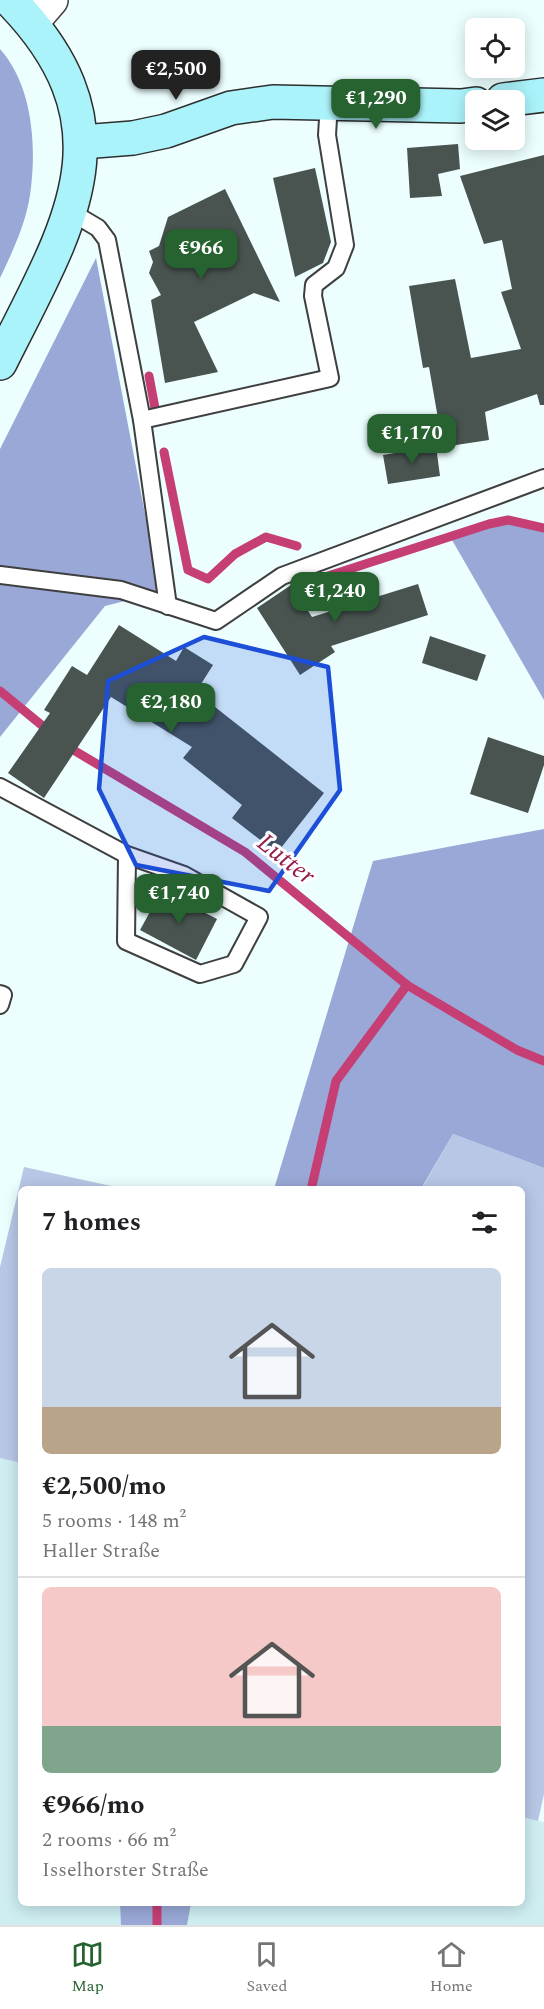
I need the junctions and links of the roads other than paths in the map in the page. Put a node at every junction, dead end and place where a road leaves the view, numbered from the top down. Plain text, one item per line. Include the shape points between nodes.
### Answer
1 (31, 8) edge
2 (544, 95) edge
3 (525, 97) edge
4 (329, 103) junction
5 (465, 104) edge
6 (82, 142) junction
7 (71, 212) junction
8 (0, 363) edge
9 (142, 420) junction
10 (544, 478) edge
11 (0, 575) edge
12 (168, 606) junction
13 (0, 787) edge
14 (127, 855) junction
15 (0, 994) edge
16 (0, 1005) edge

1 - 6 street via 75,104
2 - 3 street
4 - 5 street
4 - 6 street via 273,102 231,108 166,131
4 - 9 lane via 327,135 345,245 336,268 314,285 313,296 330,378
6 - 7 street
7 - 8 street
7 - 9 lane via 98,228 107,240
9 - 12 lane
10 - 12 lane via 282,576 216,621
11 - 12 lane via 121,590
13 - 14 lane
14 - 14 lane via 126,941 200,974 234,964 259,917 184,875
15 - 16 lane

